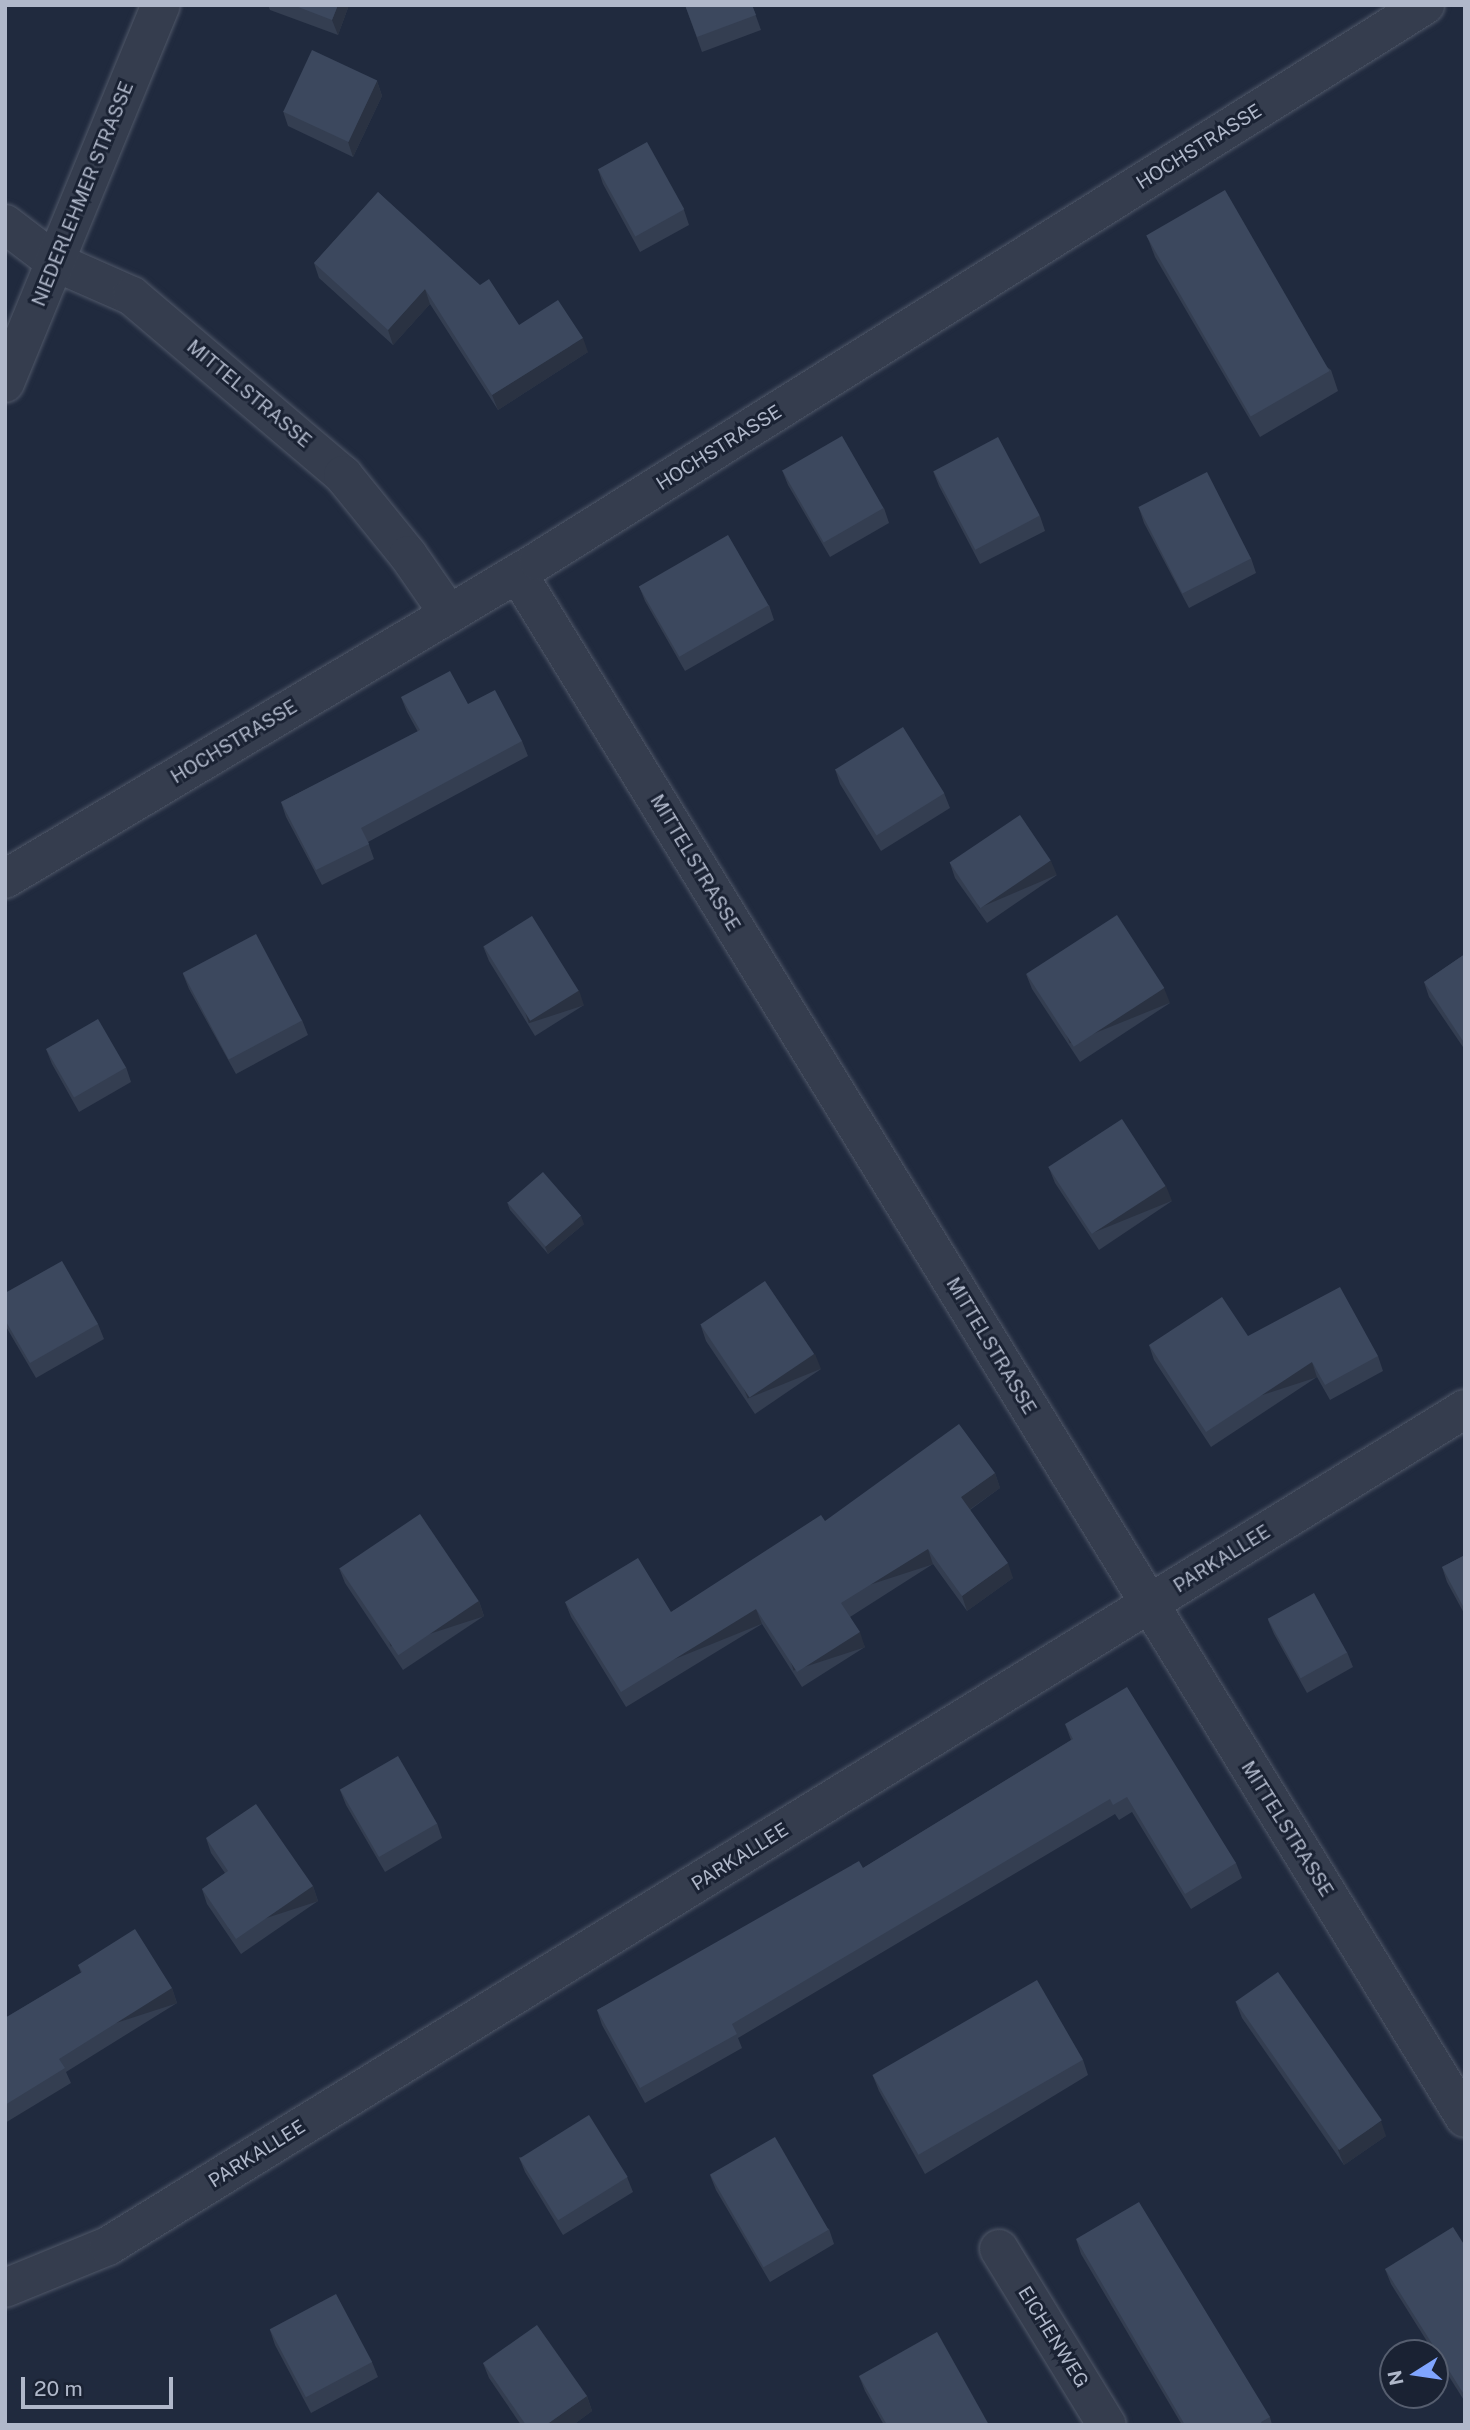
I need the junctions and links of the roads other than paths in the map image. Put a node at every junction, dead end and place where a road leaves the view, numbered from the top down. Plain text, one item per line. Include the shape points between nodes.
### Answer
1 (161, 5) edge
2 (1425, 5) edge
3 (5, 224) edge
4 (55, 262) junction
5 (5, 383) edge
6 (518, 574) junction
7 (449, 614) junction
8 (5, 879) edge
9 (1465, 1409) edge
10 (1149, 1605) junction
11 (1465, 2118) edge
12 (999, 2249) dead end
13 (5, 2288) edge
14 (1107, 2425) edge

1 - 4 street, NIEDERLEHMER STRASSE
2 - 6 street, HOCHSTRASSE
3 - 4 street, MITTELSTRASSE
4 - 5 street, NIEDERLEHMER STRASSE
4 - 7 street, MITTELSTRASSE via 132,296 344,475
6 - 7 street, HOCHSTRASSE
6 - 10 street, MITTELSTRASSE
7 - 8 street, HOCHSTRASSE
9 - 10 street, PARKALLEE
10 - 11 street, MITTELSTRASSE
10 - 13 street, PARKALLEE via 108,2246
12 - 14 street, EICHENWEG

